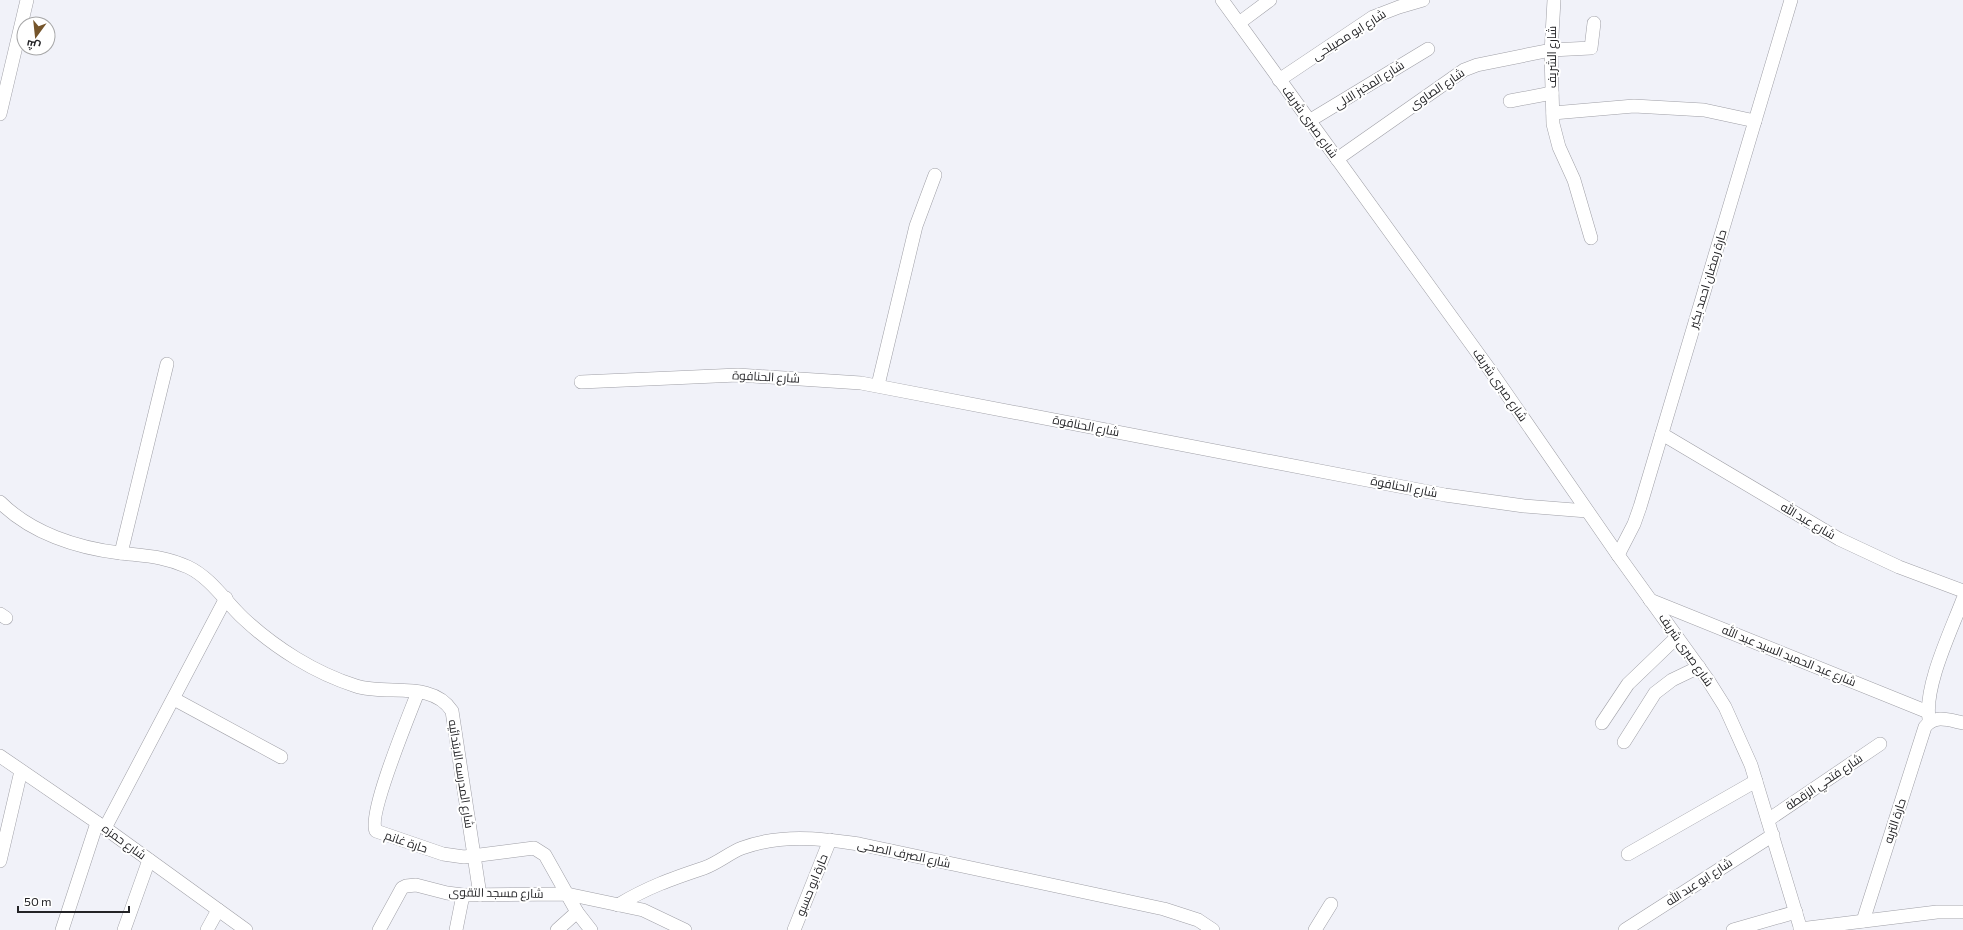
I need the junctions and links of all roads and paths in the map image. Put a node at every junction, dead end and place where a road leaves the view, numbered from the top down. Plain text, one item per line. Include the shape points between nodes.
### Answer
1 (27, 0) edge
2 (1222, 0) edge
3 (1270, 0) edge
4 (1424, 0) edge
5 (1554, 0) edge
6 (1791, 0) edge
7 (1239, 23) junction
8 (1594, 23) dead end
9 (1428, 49) dead end
10 (1551, 50) junction
11 (1279, 80) junction
12 (1552, 93) junction
13 (1510, 101) dead end
14 (1553, 113) junction
15 (0, 114) edge
16 (1309, 121) junction
17 (1755, 121) junction
18 (1337, 159) junction
19 (935, 175) dead end
20 (1591, 238) dead end
21 (167, 364) dead end
22 (581, 382) dead end
23 (878, 385) junction
24 (1662, 434) junction
25 (0, 502) edge
26 (1588, 511) junction
27 (121, 553) junction
28 (1618, 555) junction
29 (1963, 591) edge
30 (226, 598) junction
31 (1963, 599) edge
32 (1650, 600) junction
33 (1677, 637) junction
34 (1699, 668) junction
35 (418, 692) junction
36 (174, 699) junction
37 (1929, 717) junction
38 (1602, 723) dead end
39 (1963, 723) edge
40 (1624, 742) dead end
41 (1880, 744) dead end
42 (0, 756) edge
43 (281, 757) dead end
44 (21, 771) junction
45 (1756, 781) junction
46 (1768, 820) junction
47 (101, 826) junction
48 (1773, 835) junction
49 (830, 840) junction
50 (1628, 854) dead end
51 (474, 856) junction
52 (149, 860) junction
53 (0, 861) edge
54 (567, 894) junction
55 (463, 895) junction
56 (480, 895) junction
57 (618, 904) junction
58 (1331, 904) dead end
59 (218, 910) junction
60 (578, 912) junction
61 (1796, 912) junction
62 (1963, 912) edge
63 (1864, 921) junction
64 (1800, 929) edge
65 (62, 930) edge
66 (124, 930) edge
67 (208, 930) edge
68 (246, 930) edge
69 (379, 930) edge
70 (456, 930) edge
71 (558, 930) edge
72 (591, 930) edge
73 (685, 930) edge
74 (794, 930) edge
75 (1213, 930) edge
76 (1315, 930) edge
77 (1625, 930) edge
78 (1733, 930) edge

1 - 15 street
2 - 7 street, شارع صبرى شريف
3 - 7 street
4 - 11 street, شارع ابو مصيلحى via 1374,17
5 - 10 street, شارع الشريف
6 - 17 street, حارة رمضان احمد بكير
7 - 11 street, شارع صبرى شريف
8 - 10 street, شارع الصاوى via 1591,48
9 - 16 street, شارع المخبز الالى
10 - 12 street, شارع الشريف
10 - 18 street, شارع الصاوى via 1464,70
11 - 16 street, شارع صبرى شريف
12 - 13 street
12 - 14 street, شارع الشريف
14 - 17 street via 1634,106 1704,110
14 - 20 street, شارع الشريف via 1555,136 1574,180
16 - 18 street, شارع صبرى شريف
17 - 24 street, حارة رمضان احمد بكير
18 - 26 street, شارع صبرى شريف via 1490,370
19 - 23 street via 923,203 909,249
21 - 27 street
22 - 23 street, شارع الحنافوة via 738,375
23 - 26 street, شارع الحنافوة via 1445,495 1524,506
24 - 28 street, حارة رمضان احمد بكير via 1634,524
24 - 29 street, شارع عبد الله via 1839,539 1899,567
25 - 27 street, شارع المدرسه الابتدائيه via 9,512 30,526 76,545
26 - 28 street, شارع صبرى شريف
27 - 30 street, شارع المدرسه الابتدائيه via 157,556 174,561 205,578
28 - 32 street, شارع صبرى شريف
30 - 35 street, شارع المدرسه الابتدائيه via 260,633 323,674 363,688
30 - 36 street
31 - 37 street, حارة التربه via 1930,693
32 - 33 street, شارع صبرى شريف
32 - 37 street, شارع عبد الحميد السيد عبد الله
33 - 34 street, شارع صبرى شريف
33 - 38 street via 1628,684
34 - 40 street via 1672,680 1655,693
34 - 45 street, شارع صبرى شريف via 1725,707 1739,735
35 - 51 street, شارع المدرسه الابتدائيه via 440,698 452,711
35 - 51 street, حارة غانم via 381,792 374,824 379,833 443,854
36 - 43 street
36 - 47 street
37 - 39 street
37 - 63 street, حارة التربه
41 - 46 street, شارع فتحي الزقطة
42 - 44 street, شارع حمزه
44 - 47 street, شارع حمزه
44 - 53 street
45 - 46 street, شارع صبرى شريف
45 - 50 street
46 - 48 street, شارع صبرى شريف
47 - 52 street, شارع حمزه
47 - 65 street
48 - 61 street, شارع صبرى شريف
48 - 77 street, شارع ابو عبد الله
49 - 57 street, شارع الصرف الصحى via 810,837 784,839 740,849 705,868 662,881
49 - 74 street, حارة ابو حسبو
49 - 75 street, شارع الصرف الصحى via 866,845 1164,909 1198,920
51 - 54 street, حارة غانم via 534,848 545,855
51 - 56 street, شارع المدرسه الابتدائيه
52 - 59 street, شارع حمزه
52 - 66 street
54 - 56 street, شارع مسجد التقوى
54 - 57 street, شارع مسجد التقوى
54 - 60 street, حارة غانم
55 - 56 street, شارع مسجد التقوى
55 - 69 street, شارع مسجد التقوى via 406,886 402,888
55 - 70 street
57 - 73 street, شارع مسجد التقوى via 643,910
58 - 76 street
59 - 67 street
59 - 68 street, شارع حمزه
60 - 71 street
60 - 72 street, حارة غانم
61 - 64 street, شارع صبرى شريف
61 - 78 street
62 - 63 street via 1937,912
63 - 64 street

